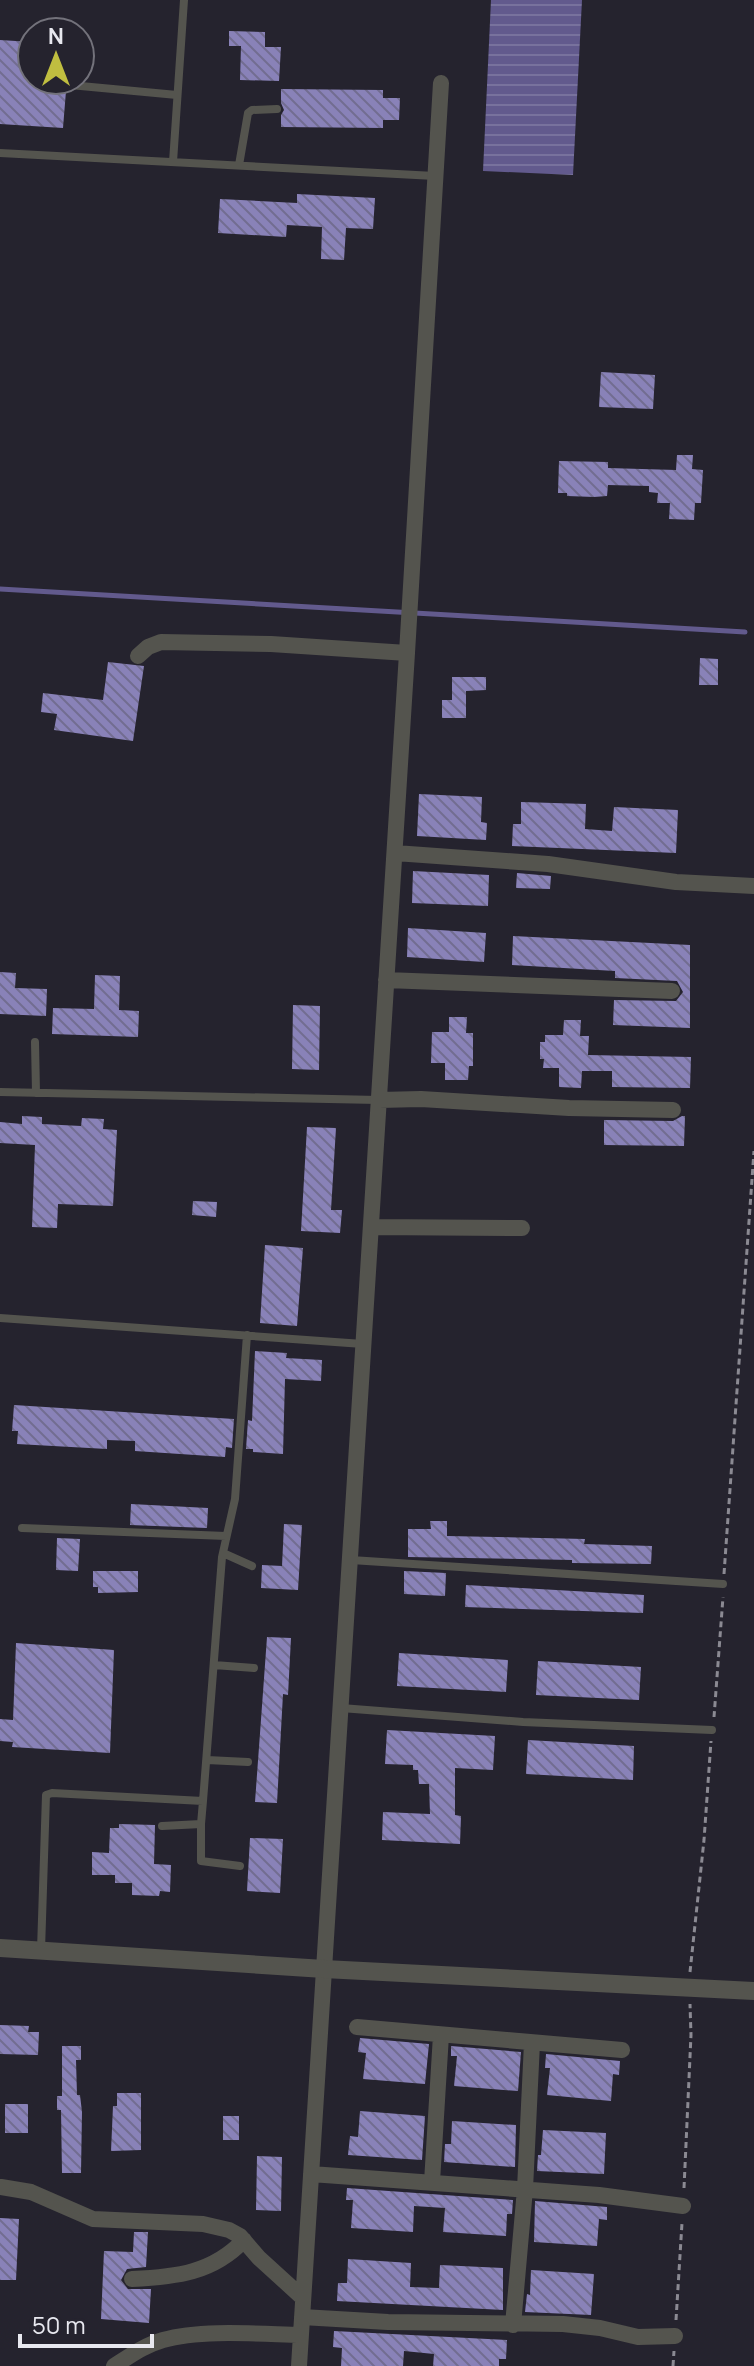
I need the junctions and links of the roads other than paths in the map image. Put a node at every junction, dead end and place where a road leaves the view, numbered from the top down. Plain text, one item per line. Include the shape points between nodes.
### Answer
1 (184, 0) edge
2 (441, 83) dead end
3 (96, 87) edge
4 (177, 95) junction
5 (277, 109) dead end
6 (0, 153) edge
7 (173, 162) junction
8 (239, 165) junction
9 (435, 176) junction
10 (407, 653) junction
11 (138, 656) dead end
12 (395, 853) junction
13 (754, 886) edge
14 (386, 980) junction
15 (672, 991) dead end
16 (35, 1042) dead end
17 (0, 1092) edge
18 (36, 1093) junction
19 (379, 1100) junction
20 (673, 1110) dead end
21 (371, 1227) junction
22 (522, 1228) dead end
23 (0, 1318) edge
24 (247, 1335) junction
25 (363, 1344) junction
26 (22, 1528) dead end
27 (226, 1536) junction
28 (223, 1553) junction
29 (350, 1560) junction
30 (252, 1566) dead end
31 (723, 1584) road end
32 (214, 1665) junction
33 (254, 1668) dead end
34 (340, 1708) junction
35 (712, 1730) road end
36 (207, 1760) junction
37 (248, 1762) dead end
38 (203, 1801) junction
39 (201, 1824) junction
40 (162, 1826) dead end
41 (240, 1866) dead end
42 (0, 1948) edge
43 (41, 1950) junction
44 (324, 1969) junction
45 (754, 1991) edge
46 (357, 2027) dead end
47 (441, 2035) junction
48 (532, 2043) junction
49 (622, 2050) dead end
50 (311, 2174) junction
51 (432, 2182) junction
52 (1, 2187) edge
53 (525, 2189) junction
54 (683, 2206) road end
55 (244, 2240) junction
56 (132, 2279) dead end
57 (303, 2298) junction
58 (302, 2317) junction
59 (513, 2325) junction
60 (301, 2335) junction
61 (675, 2336) road end
62 (114, 2366) edge
63 (299, 2366) edge

1 - 4 lane
2 - 9 street
3 - 4 lane
4 - 7 lane
5 - 8 lane via 248,113
6 - 7 lane
7 - 8 lane
8 - 9 lane
9 - 10 street
10 - 11 street via 161,642
10 - 12 street
12 - 13 street
12 - 14 street
14 - 15 street
14 - 19 street
16 - 18 lane
17 - 18 lane
18 - 19 lane
19 - 20 street
19 - 21 street
21 - 22 street
21 - 25 street
23 - 24 lane
24 - 25 lane
24 - 27 lane via 235,1499
25 - 29 street
26 - 27 lane
27 - 28 lane
28 - 30 lane
28 - 32 lane
29 - 31 lane
29 - 34 street
32 - 33 lane
32 - 36 lane
34 - 35 lane
34 - 44 street
36 - 37 lane
36 - 38 lane
38 - 39 lane
38 - 43 lane via 46,1795
39 - 40 lane
39 - 41 lane via 201,1861
42 - 43 street
43 - 44 street
44 - 45 street
44 - 50 street
46 - 47 street
47 - 48 street
47 - 51 street
48 - 49 street
48 - 53 street
50 - 51 street
50 - 57 street
51 - 53 street
52 - 55 street via 31,2192 93,2219 211,2225
53 - 54 street
53 - 59 street
55 - 56 street via 201,2271
55 - 57 street
57 - 58 street
58 - 59 street
58 - 60 street
59 - 61 street via 563,2324 638,2337
60 - 62 street via 175,2337
60 - 63 street

